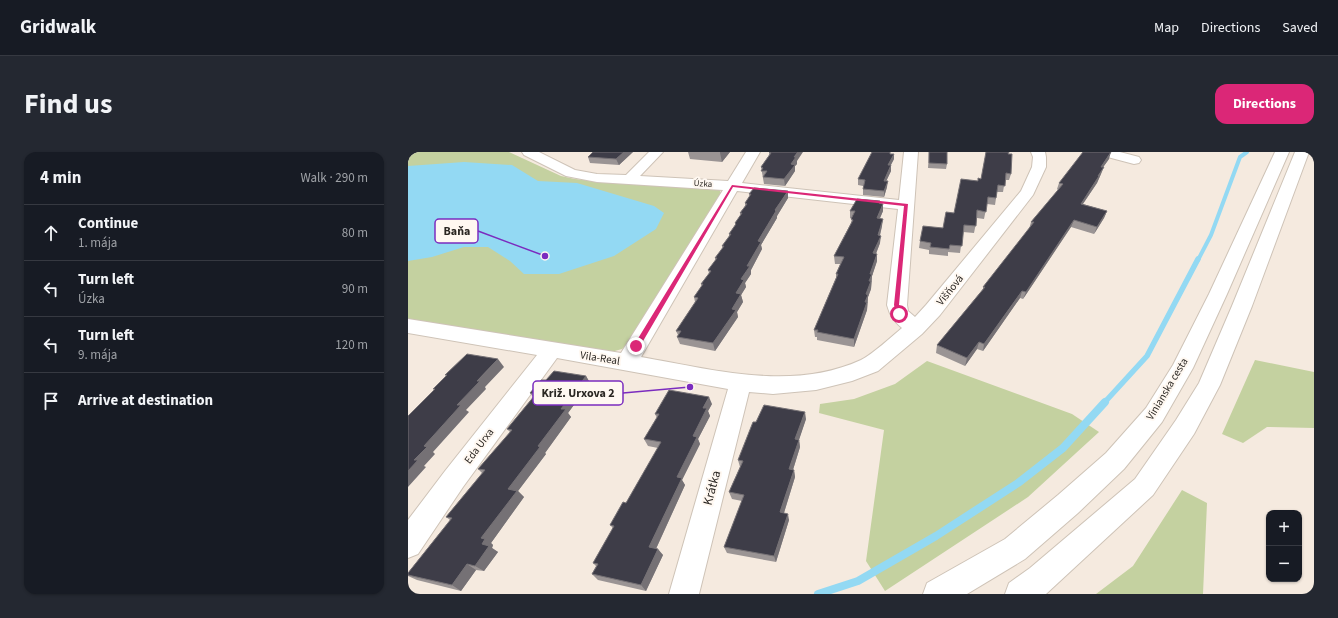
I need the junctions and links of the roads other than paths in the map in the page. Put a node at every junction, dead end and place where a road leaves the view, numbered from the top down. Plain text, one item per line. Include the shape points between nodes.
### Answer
1 (529, 152) edge
2 (656, 152) edge
3 (753, 152) edge
4 (911, 152) edge
5 (1040, 152) edge
6 (1105, 152) edge
7 (1282, 152) edge
8 (1302, 152) edge
9 (1134, 160) dead end
10 (629, 180) junction
11 (732, 186) junction
12 (906, 205) junction
13 (408, 326) edge
14 (914, 329) junction
15 (552, 350) junction
16 (627, 362) junction
17 (816, 382) joint
18 (742, 383) junction
19 (408, 544) edge
20 (684, 594) edge
21 (938, 594) edge
22 (1020, 594) edge

1 - 10 street, Úzka via 571,173
2 - 10 street
3 - 11 street
4 - 12 street
5 - 14 street, Višňová via 1038,171 1028,192 938,304
6 - 9 street
7 - 21 street, Vinianska cesta via 1205,321 1182,368 1154,415 1115,461 1014,549
8 - 22 street via 1209,385 1184,427 1144,487 1041,579
10 - 11 street, Úzka
11 - 12 street, Úzka
11 - 16 street
12 - 14 street via 897,305 899,314
13 - 15 street, Vila-Real
14 - 17 street, Višňová via 870,365
15 - 16 street, Vila-Real
15 - 19 street, Eda Urxa
16 - 18 street, Vila-Real
17 - 18 street, Vila-Real via 773,385
18 - 20 street, Krátka

